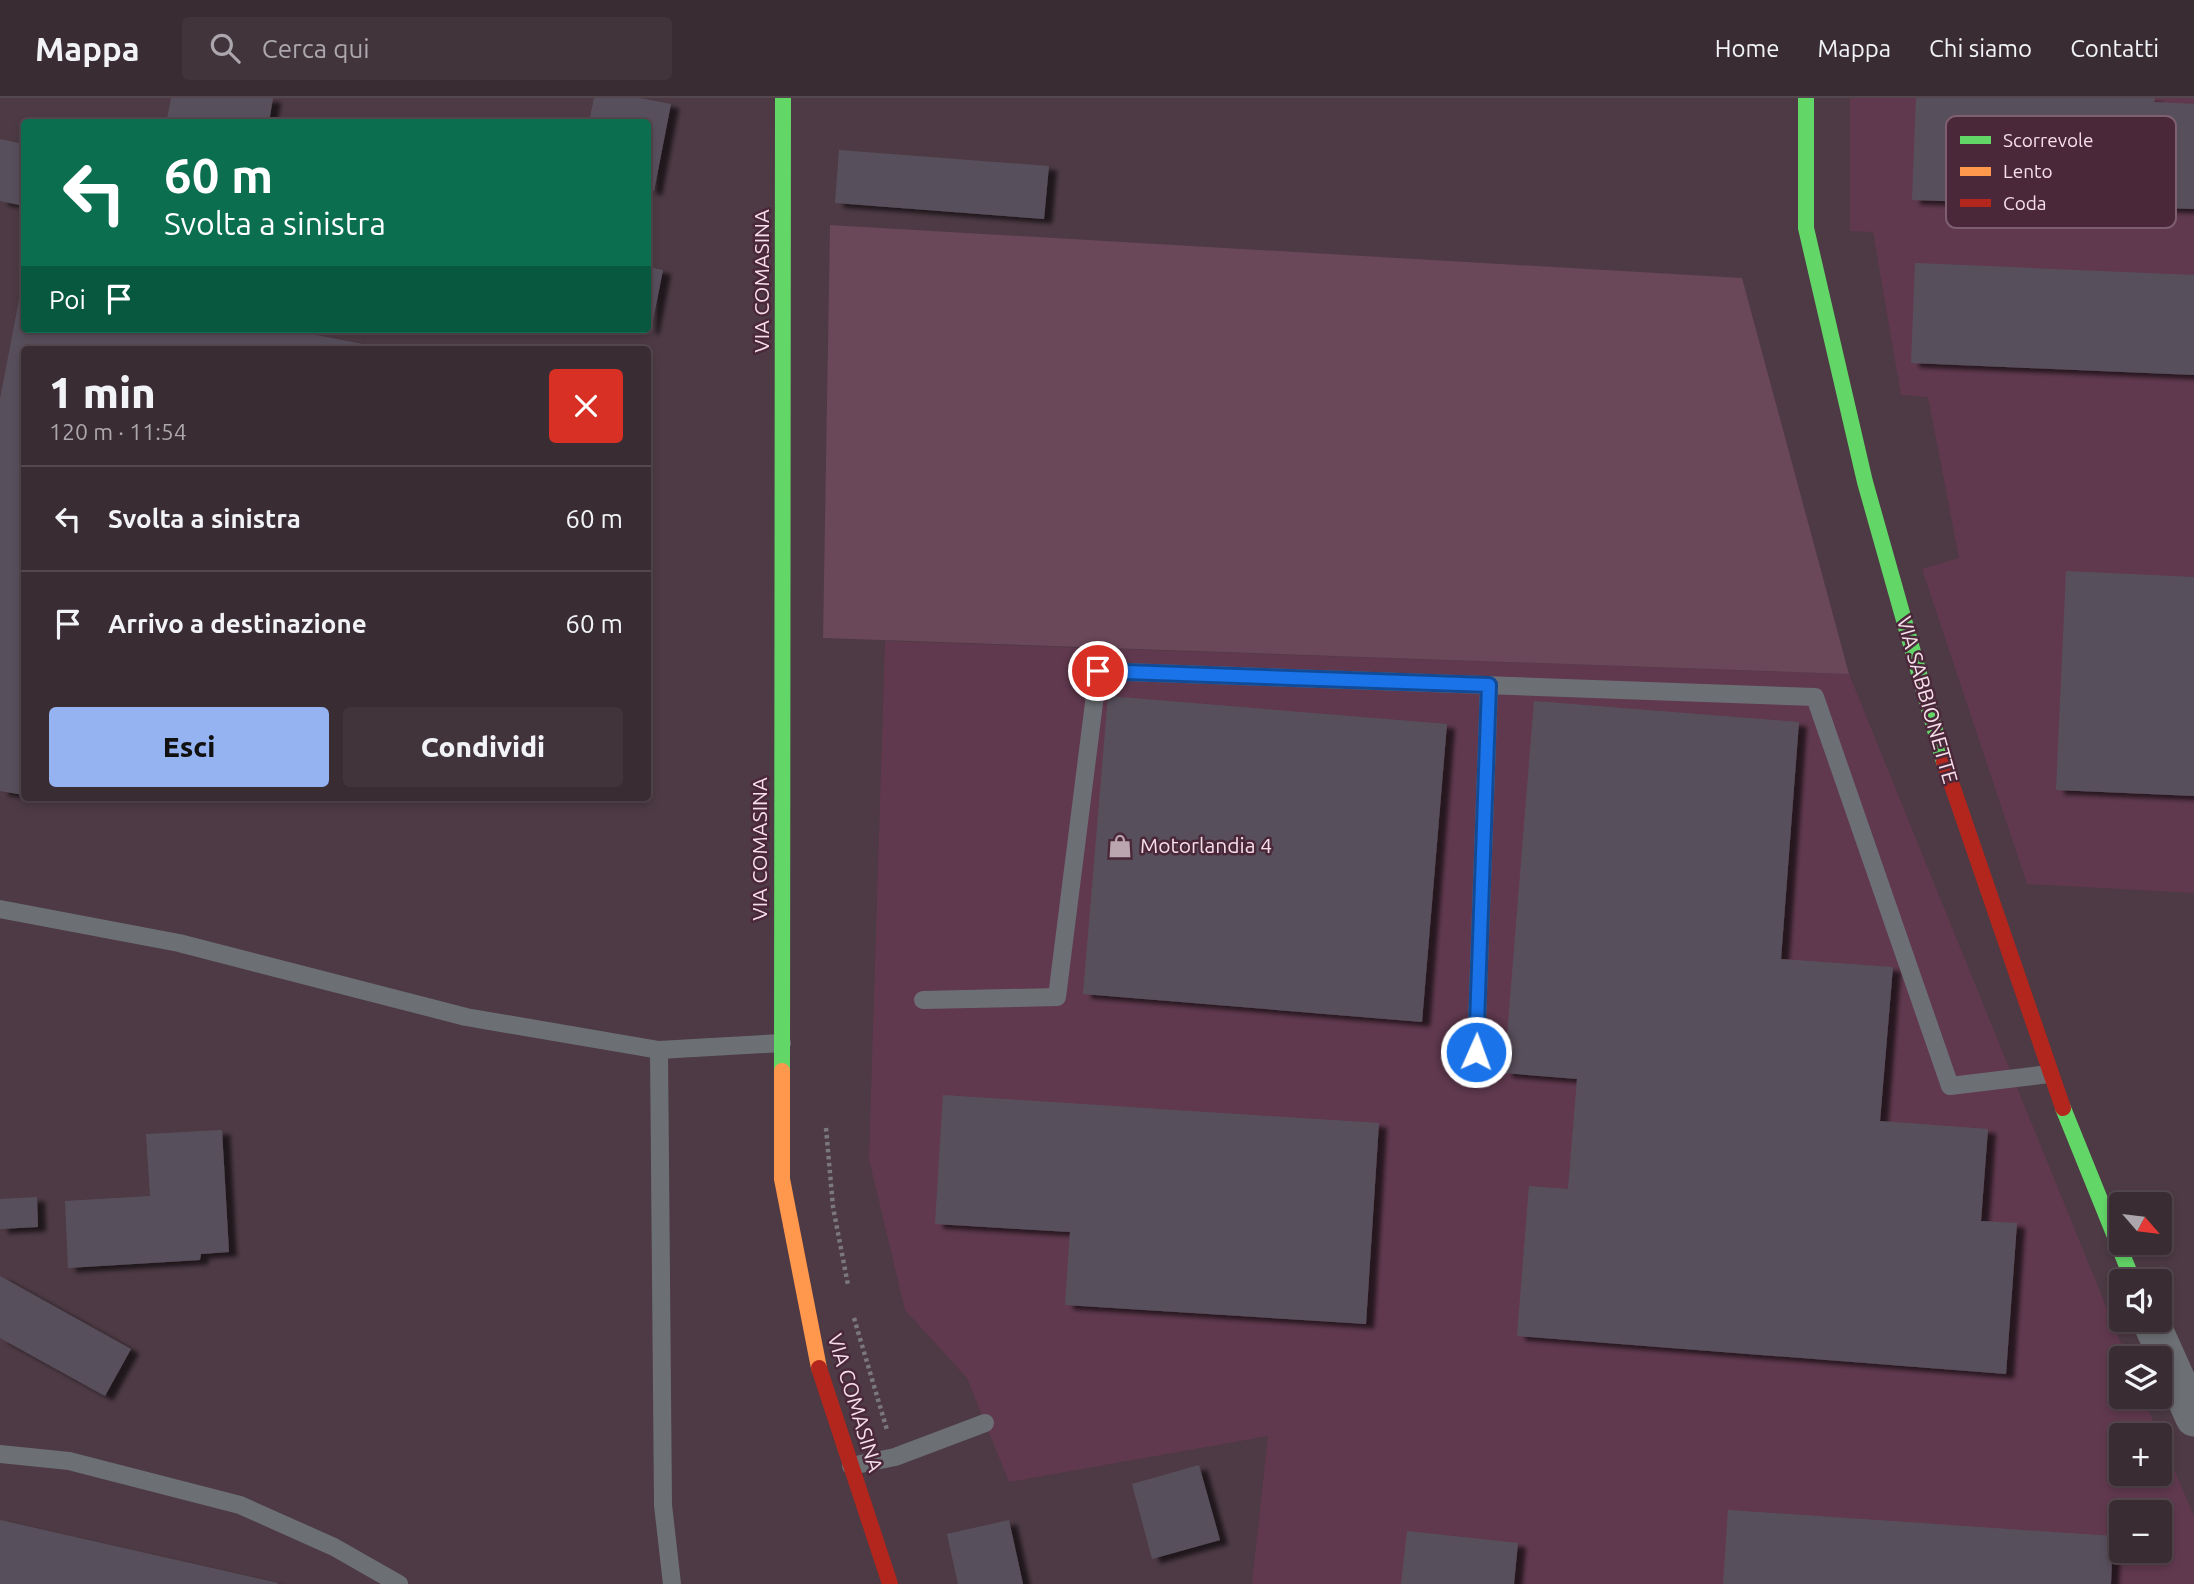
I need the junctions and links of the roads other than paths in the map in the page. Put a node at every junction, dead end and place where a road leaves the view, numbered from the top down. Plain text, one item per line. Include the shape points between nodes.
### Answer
1 (783, 98) edge
2 (1806, 98) edge
3 (1489, 685) junction
4 (0, 909) edge
5 (923, 999) dead end
6 (782, 1043) junction
7 (659, 1049) junction
8 (2049, 1074) junction
9 (1475, 1078) dead end
10 (2128, 1269) edge
11 (2155, 1332) edge
12 (2194, 1418) edge
13 (985, 1423) dead end
14 (0, 1454) edge
15 (851, 1466) junction
16 (399, 1584) edge
17 (672, 1584) edge
18 (890, 1584) edge

1 - 6 main road, VIA COMASINA
2 - 8 main road, VIA SABBIONETTE via 1807,228 1865,482 1937,741
3 - 5 lane via 1098,671 1057,997
3 - 8 lane via 1815,697 1950,1086
3 - 9 lane
4 - 7 lane via 179,943 466,1017
6 - 7 lane
6 - 15 main road, VIA COMASINA via 782,1179 819,1368
7 - 17 lane via 663,1506
8 - 10 main road, VIA SABBIONETTE
11 - 12 street
13 - 15 lane via 895,1457
14 - 16 lane via 69,1461 240,1505 334,1547
15 - 18 main road, VIA COMASINA

